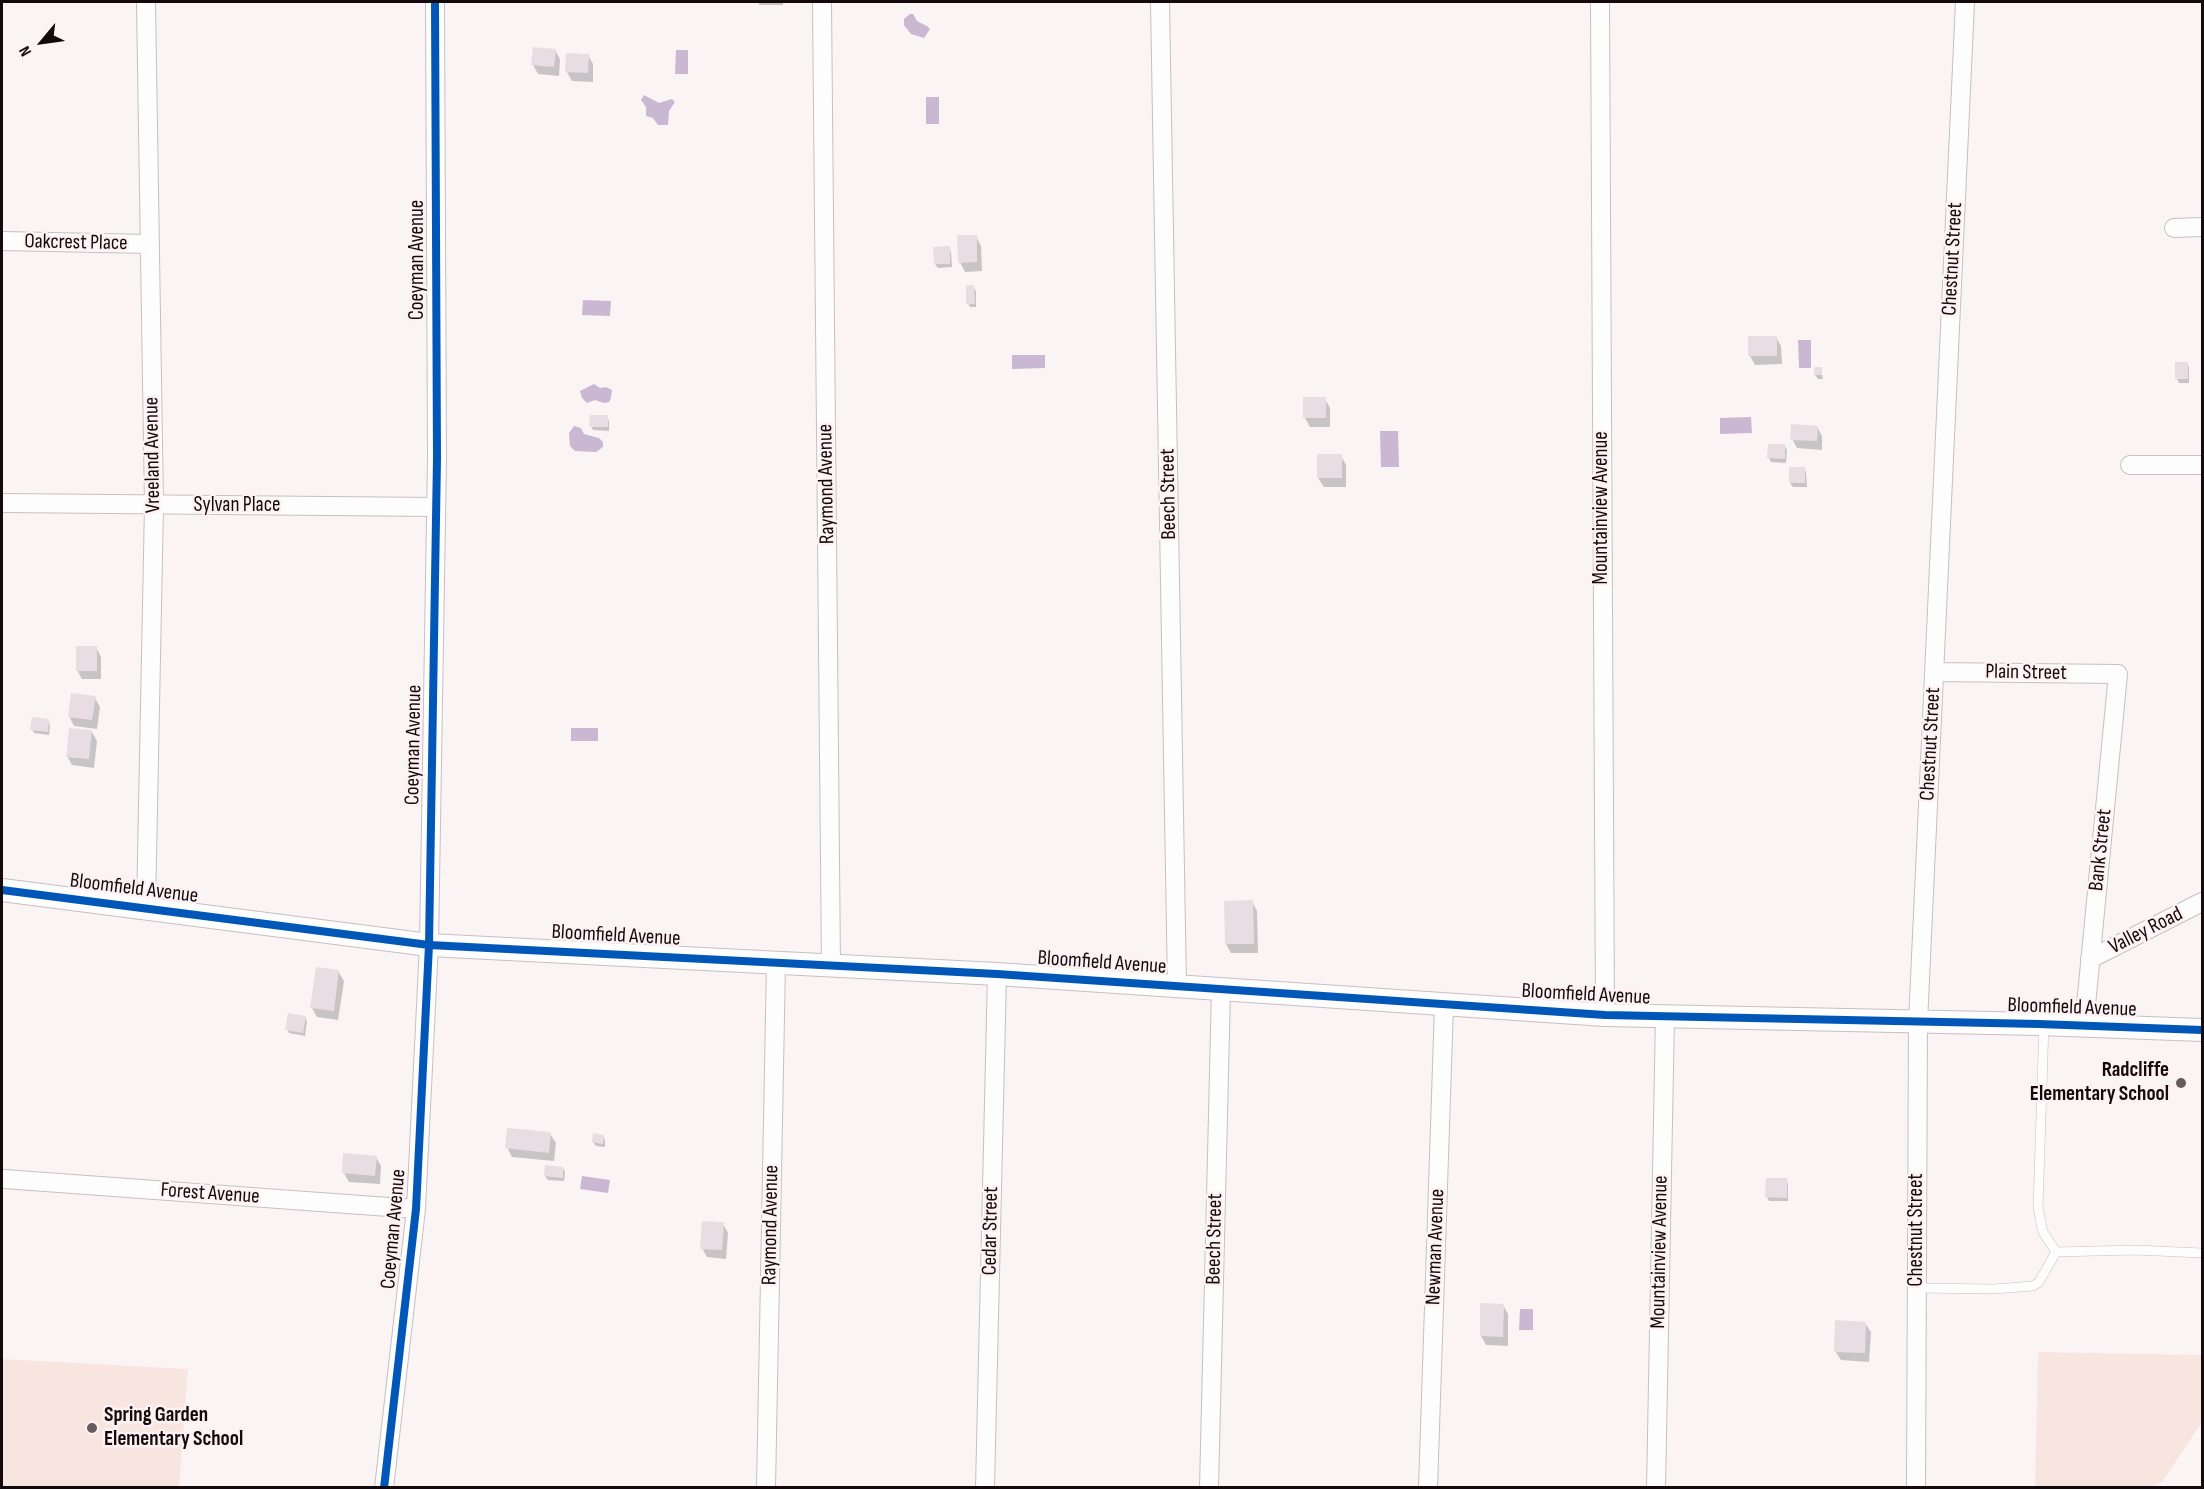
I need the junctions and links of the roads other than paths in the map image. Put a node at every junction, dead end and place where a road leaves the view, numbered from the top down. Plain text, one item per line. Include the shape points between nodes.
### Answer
1 (146, 2) edge
2 (435, 2) edge
3 (822, 2) edge
4 (1160, 2) edge
5 (1600, 2) edge
6 (1965, 2) edge
7 (2202, 227) edge
8 (2174, 228) dead end
9 (2, 241) edge
10 (150, 244) junction
11 (2130, 465) dead end
12 (2202, 465) edge
13 (2, 503) edge
14 (154, 505) junction
15 (436, 507) junction
16 (1934, 672) junction
17 (2118, 674) joint
18 (2, 890) edge
19 (2202, 902) edge
20 (146, 908) junction
21 (429, 945) junction
22 (2090, 959) junction
23 (776, 963) junction
24 (831, 966) junction
25 (997, 974) junction
26 (1177, 987) junction
27 (1221, 990) junction
28 (1444, 1006) junction
29 (1605, 1015) junction
30 (1665, 1016) junction
31 (1918, 1022) junction
32 (2044, 1024) junction
33 (2084, 1026) junction
34 (2202, 1030) edge
35 (4, 1179) dead end
36 (416, 1209) junction
37 (2056, 1252) junction
38 (2202, 1253) edge
39 (1917, 1288) junction
40 (384, 1488) edge
41 (766, 1488) edge
42 (985, 1488) edge
43 (1209, 1488) edge
44 (1428, 1488) edge
45 (1656, 1488) edge
46 (1916, 1488) edge

1 - 10 street, Vreeland Avenue
2 - 15 street, Coeyman Avenue
3 - 24 street, Raymond Avenue
4 - 26 street, Beech Street
5 - 29 street, Mountainview Avenue
6 - 16 street, Chestnut Street
7 - 8 street
9 - 10 street, Oakcrest Place
10 - 14 street, Vreeland Avenue
11 - 12 street
13 - 14 street, Sylvan Place
14 - 15 street, Sylvan Place
14 - 20 street, Vreeland Avenue
15 - 21 street, Coeyman Avenue
16 - 17 street, Plain Street
16 - 31 street, Chestnut Street
17 - 22 street, Bank Street
18 - 20 street, Bloomfield Avenue
19 - 22 street, Valley Road
20 - 21 street, Bloomfield Avenue
21 - 23 street, Bloomfield Avenue
21 - 36 street, Coeyman Avenue
22 - 33 street, Bank Street
23 - 24 street, Bloomfield Avenue
23 - 41 street, Raymond Avenue
24 - 25 street, Bloomfield Avenue
25 - 26 street, Bloomfield Avenue
25 - 42 street, Cedar Street
26 - 27 street, Bloomfield Avenue
27 - 28 street, Bloomfield Avenue
27 - 43 street, Beech Street
28 - 29 street, Bloomfield Avenue
28 - 44 street, Newman Avenue
29 - 30 street, Bloomfield Avenue
30 - 31 street, Bloomfield Avenue
30 - 45 street, Mountainview Avenue
31 - 32 street, Bloomfield Avenue
31 - 39 street, Chestnut Street
32 - 33 street, Bloomfield Avenue
32 - 37 lane via 2038,1208 2043,1232
33 - 34 street, Bloomfield Avenue
35 - 36 street, Forest Avenue
36 - 40 street, Coeyman Avenue
37 - 38 lane
37 - 39 lane via 2033,1286
39 - 46 street, Chestnut Street

